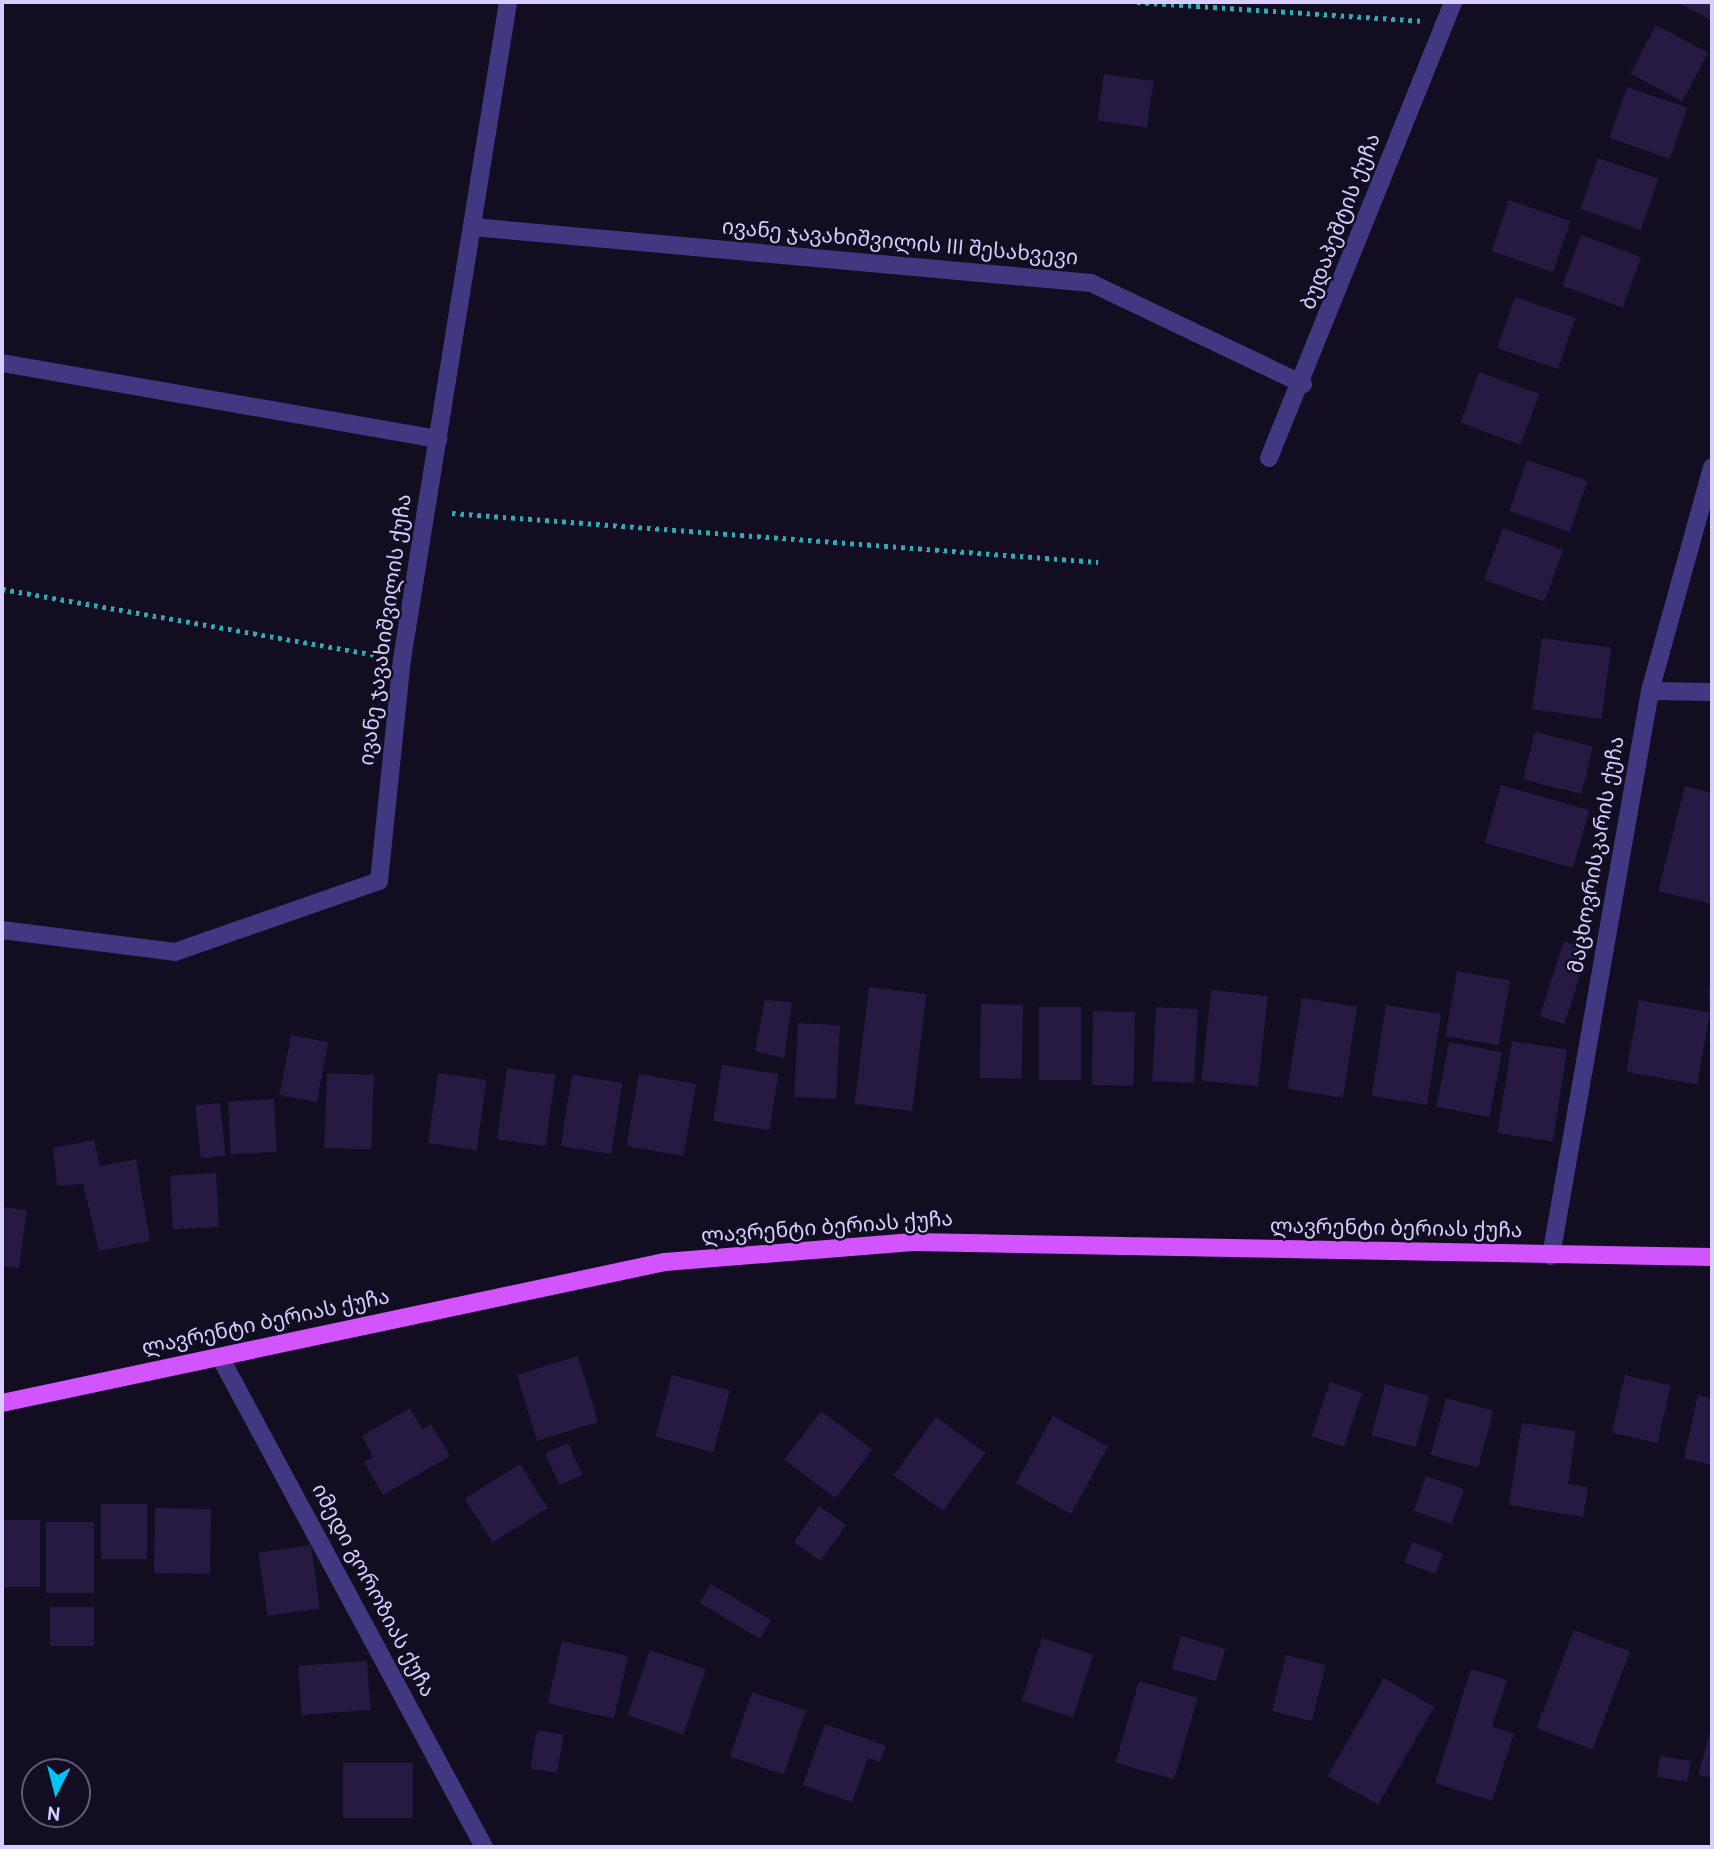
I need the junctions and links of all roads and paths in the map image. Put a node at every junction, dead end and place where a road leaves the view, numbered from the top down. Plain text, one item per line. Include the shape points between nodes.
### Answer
1 (1137, 2) edge
2 (1453, 2) edge
3 (503, 3) edge
4 (1445, 23) junction
5 (472, 227) junction
6 (2, 363) edge
7 (1303, 384) junction
8 (438, 439) junction
9 (1269, 458) dead end
10 (1712, 467) edge
11 (426, 511) junction
12 (1098, 562) dead end
13 (2, 589) edge
14 (402, 659) junction
15 (1650, 691) junction
16 (1712, 692) edge
17 (2, 930) edge
18 (1551, 1256) junction
19 (1712, 1257) edge
20 (220, 1357) junction
21 (2, 1403) edge
22 (484, 1847) edge

1 - 4 path
2 - 4 street, ბუდაპეშტის ქუჩა
3 - 5 street, ივანე ჯავახიშვილის ქუჩა
4 - 7 street, ბუდაპეშტის ქუჩა
5 - 7 street, ივანე ჯავახიშვილის III შესახვევი via 1091,283
5 - 8 street, ივანე ჯავახიშვილის ქუჩა
6 - 8 street
7 - 9 street, ბუდაპეშტის ქუჩა
8 - 11 street, ივანე ჯავახიშვილის ქუჩა
10 - 15 street, მაცხოვრისკარის ქუჩა
11 - 12 path
11 - 14 street, ივანე ჯავახიშვილის ქუჩა
13 - 14 path
14 - 17 street, ივანე ჯავახიშვილის ქუჩა via 379,881 175,952
15 - 16 street
15 - 18 street, მაცხოვრისკარის ქუჩა
18 - 19 main road, ლავრენტი ბერიას ქუჩა
18 - 20 main road, ლავრენტი ბერიას ქუჩა via 916,1242 665,1262
20 - 21 main road, ლავრენტი ბერიას ქუჩა
20 - 22 street, იმედი გოროზიას ქუჩა

